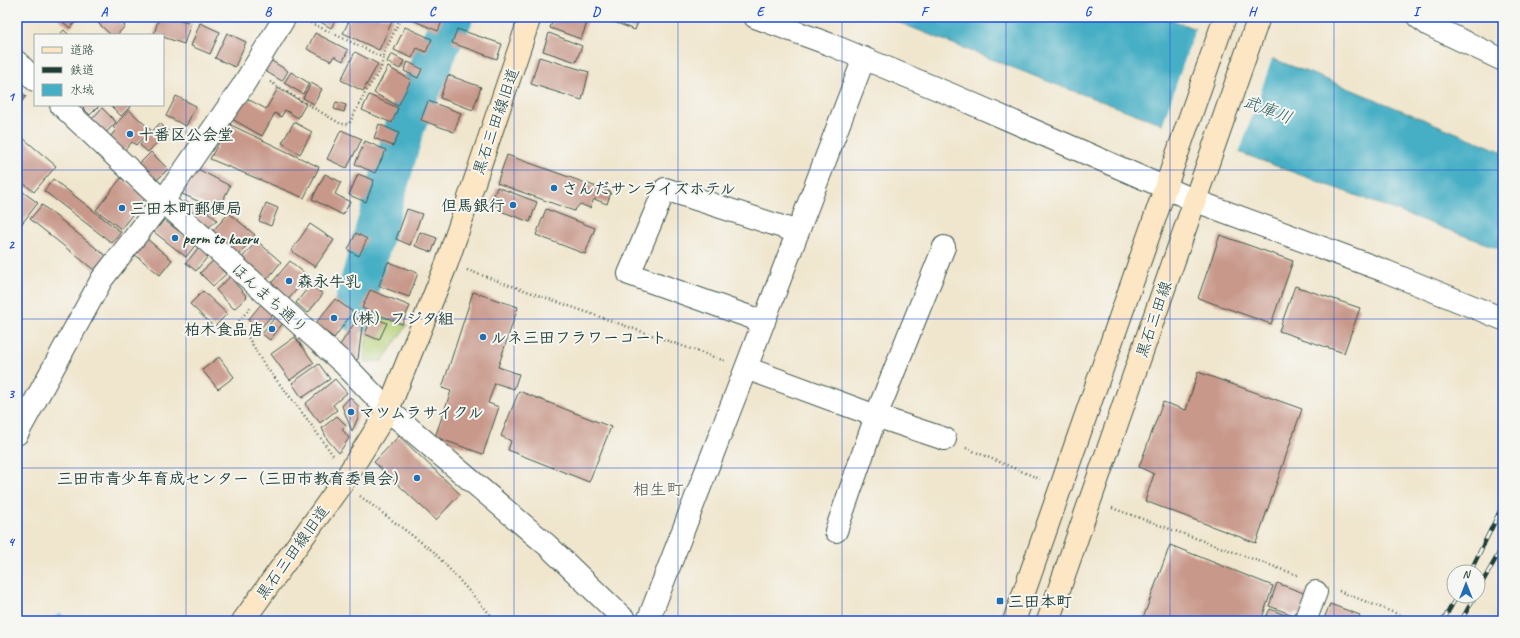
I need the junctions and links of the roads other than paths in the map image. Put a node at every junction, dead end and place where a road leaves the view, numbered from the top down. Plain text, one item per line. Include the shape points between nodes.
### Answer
1 (530, 17) edge
2 (754, 17) edge
3 (1225, 17) edge
4 (1260, 17) edge
5 (1418, 17) edge
6 (295, 19) edge
7 (864, 58) junction
8 (1503, 60) edge
9 (17, 62) edge
10 (34, 79) edge
11 (62, 106) edge
12 (1168, 182) junction
13 (1198, 195) junction
14 (163, 201) junction
15 (798, 232) junction
16 (944, 247) dead end
17 (1503, 319) edge
18 (764, 322) junction
19 (746, 368) junction
20 (388, 410) junction
21 (876, 416) junction
22 (17, 434) edge
23 (945, 439) road end
24 (836, 531) dead end
25 (1317, 586) road end
26 (243, 621) edge
27 (626, 621) edge
28 (648, 621) edge
29 (1014, 621) edge
30 (1048, 621) edge
31 (1305, 621) edge

1 - 20 main road, 黒石三田線旧道 via 447,263
2 - 7 street
3 - 12 main road, 黒石三田線
4 - 13 main road, 黒石三田線
5 - 8 street via 1429,25
6 - 14 street via 252,71
7 - 12 street
7 - 15 street
9 - 10 street
11 - 14 street, ほんまち通り
12 - 13 street
12 - 29 main road, 黒石三田線
13 - 17 street
13 - 30 main road, 黒石三田線
14 - 20 street, ほんまち通り via 343,363
14 - 22 street via 102,279
15 - 18 street
15 - 18 street via 665,189 630,274
16 - 21 street
18 - 19 street
19 - 21 street
19 - 28 street
20 - 26 main road, 黒石三田線旧道 via 347,476
20 - 27 street, ほんまち通り via 547,545
21 - 23 street
21 - 24 street
25 - 31 street

